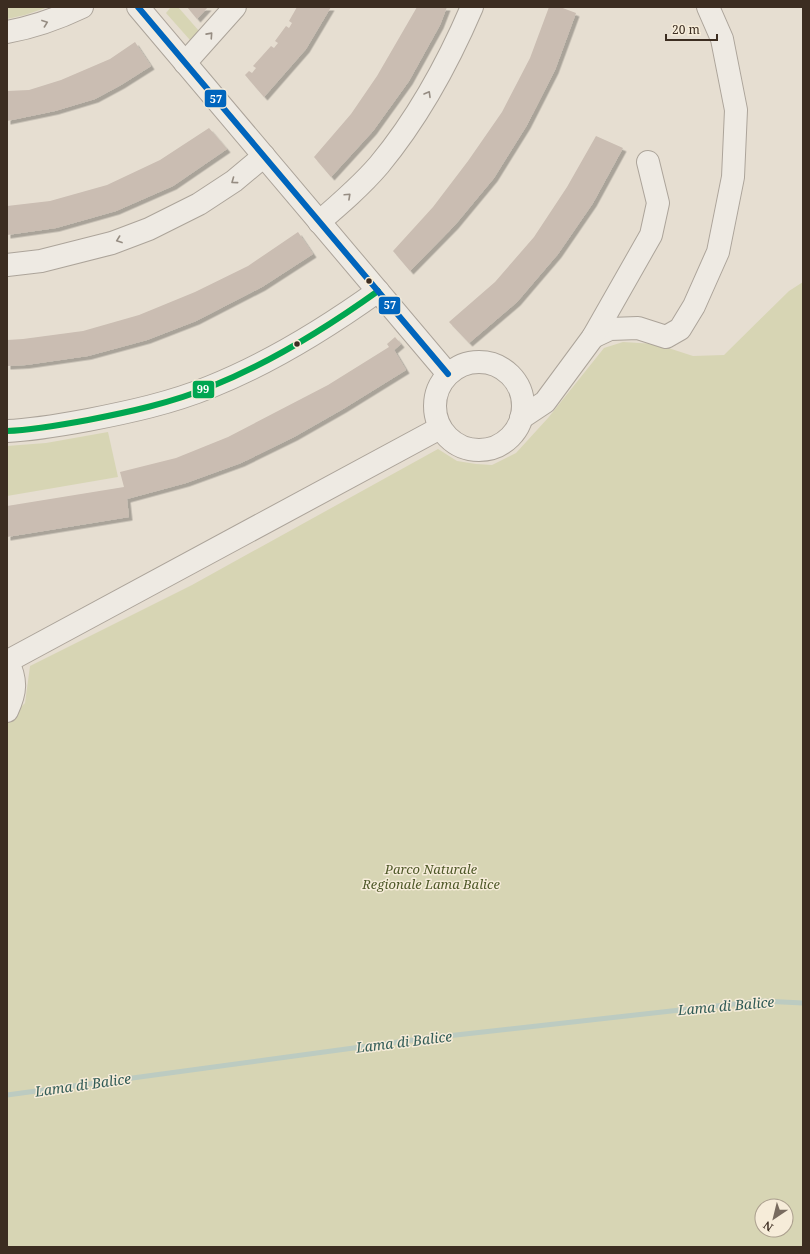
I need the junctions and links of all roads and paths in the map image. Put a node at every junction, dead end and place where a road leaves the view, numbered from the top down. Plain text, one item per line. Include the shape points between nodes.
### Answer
1 (82, 7) edge
2 (138, 7) edge
3 (235, 7) edge
4 (472, 7) edge
5 (708, 7) edge
6 (7, 32) edge
7 (185, 63) junction
8 (264, 156) junction
9 (648, 162) dead end
10 (319, 222) junction
11 (7, 265) edge
12 (378, 291) junction
13 (593, 337) junction
14 (448, 374) junction
15 (521, 418) junction
16 (440, 428) junction
17 (7, 431) edge
18 (7, 661) edge
19 (7, 712) edge

6 -> 1 street via 32,27
2 - 7 street
7 -> 3 street
10 -> 4 street via 362,182 404,133 448,58
5 - 13 street via 722,39 736,110 733,177 718,252 694,306 680,329 666,337 638,328 610,329
7 - 8 street
8 - 10 street
8 -> 11 street via 234,181 199,204 150,229 112,243 41,261
9 - 13 street via 658,203 651,236
10 - 12 street
12 - 14 street
12 - 17 street via 311,336 261,365 210,387 156,405 108,416
13 - 15 street via 545,402
14 - 15 street via 465,365 479,363 492,365 504,371 514,380 520,392 523,405
14 - 16 street via 438,391 435,404
15 - 16 street via 515,432 505,442 492,448 477,450 463,447 450,440
16 - 18 street
18 - 19 street via 14,681 13,698

